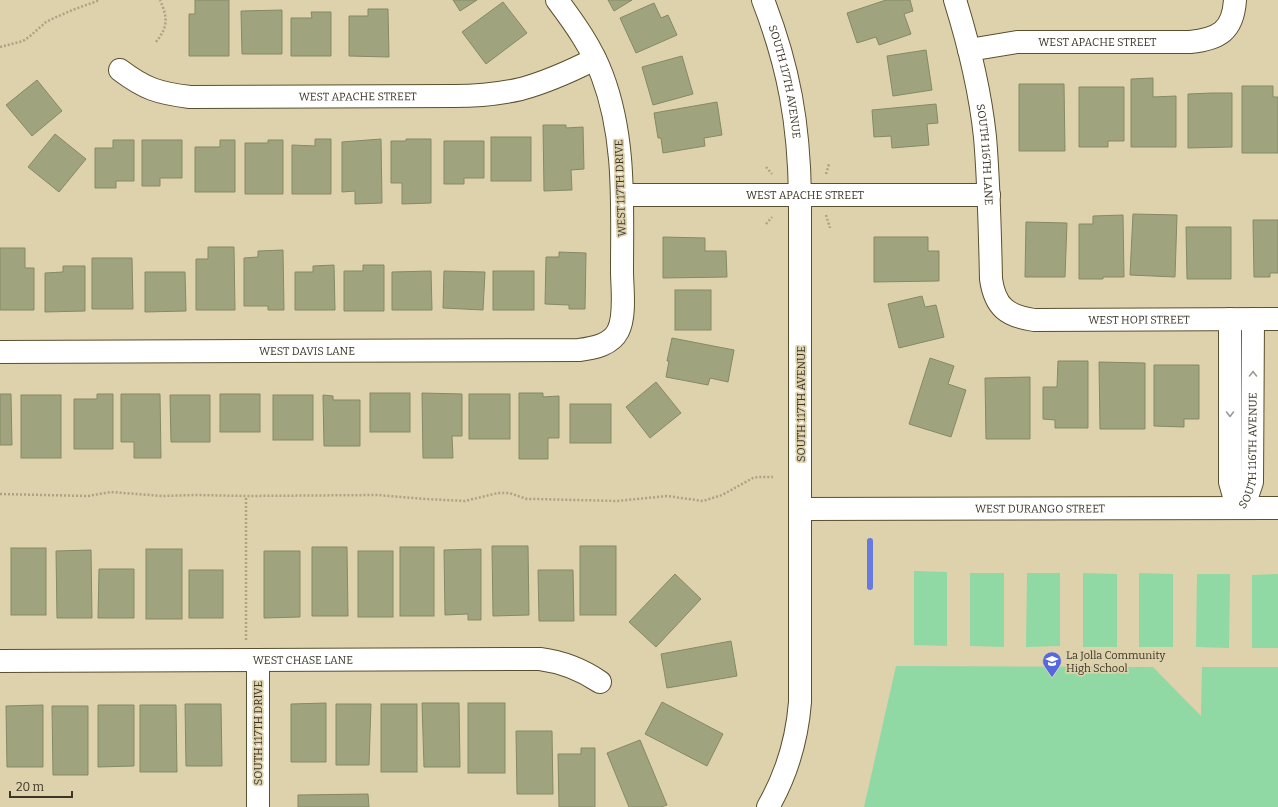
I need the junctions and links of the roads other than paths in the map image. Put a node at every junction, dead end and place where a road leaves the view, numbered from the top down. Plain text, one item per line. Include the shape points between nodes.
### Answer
1 (557, 0) edge
2 (763, 0) edge
3 (955, 0) edge
4 (1235, 0) edge
5 (969, 50) junction
6 (595, 59) junction
7 (120, 70) dead end
8 (622, 195) junction
9 (989, 195) junction
10 (800, 196) junction
11 (1003, 308) joint
12 (1230, 319) junction
13 (1253, 319) junction
14 (1278, 319) edge
15 (612, 340) joint
16 (0, 352) edge
17 (801, 508) junction
18 (1240, 508) junction
19 (1278, 508) edge
20 (252, 651) junction
21 (0, 661) edge
22 (600, 682) dead end
23 (258, 807) edge
24 (768, 807) edge

1 - 6 street, WEST 117TH DRIVE via 579,30
2 - 10 street, SOUTH 117TH AVENUE via 789,84 797,132
3 - 5 street, SOUTH 116TH LANE
4 - 5 street, WEST APACHE STREET via 1232,17 1224,32 1214,38 1190,42 1024,42
5 - 9 street, SOUTH 116TH LANE via 984,135
6 - 7 street, WEST APACHE STREET via 560,76 521,89 477,96 190,98 153,90 135,82
6 - 8 street, WEST 117TH DRIVE via 608,93 618,134
8 - 10 street, WEST APACHE STREET
8 - 15 street, WEST 117TH DRIVE via 622,308 618,330
9 - 10 street, WEST APACHE STREET
9 - 11 street, SOUTH 116TH LANE via 991,280 996,300
10 - 17 street, SOUTH 117TH AVENUE
11 - 12 street, WEST HOPI STREET via 1013,316 1034,320
12 - 13 street, WEST HOPI STREET
12 -> 18 street, SOUTH 116TH AVENUE via 1230,482 1234,500
13 - 14 street, WEST HOPI STREET
18 -> 13 street, SOUTH 116TH AVENUE via 1246,500 1252,482
15 - 16 street, WEST DAVIS LANE via 579,350
17 - 18 street, WEST DURANGO STREET
17 - 24 street, SOUTH 117TH AVENUE via 799,722 782,780
18 - 19 street, WEST DURANGO STREET
20 - 21 street, WEST CHASE LANE
20 - 22 street, WEST CHASE LANE via 540,659 573,666
20 - 23 street, SOUTH 117TH DRIVE

